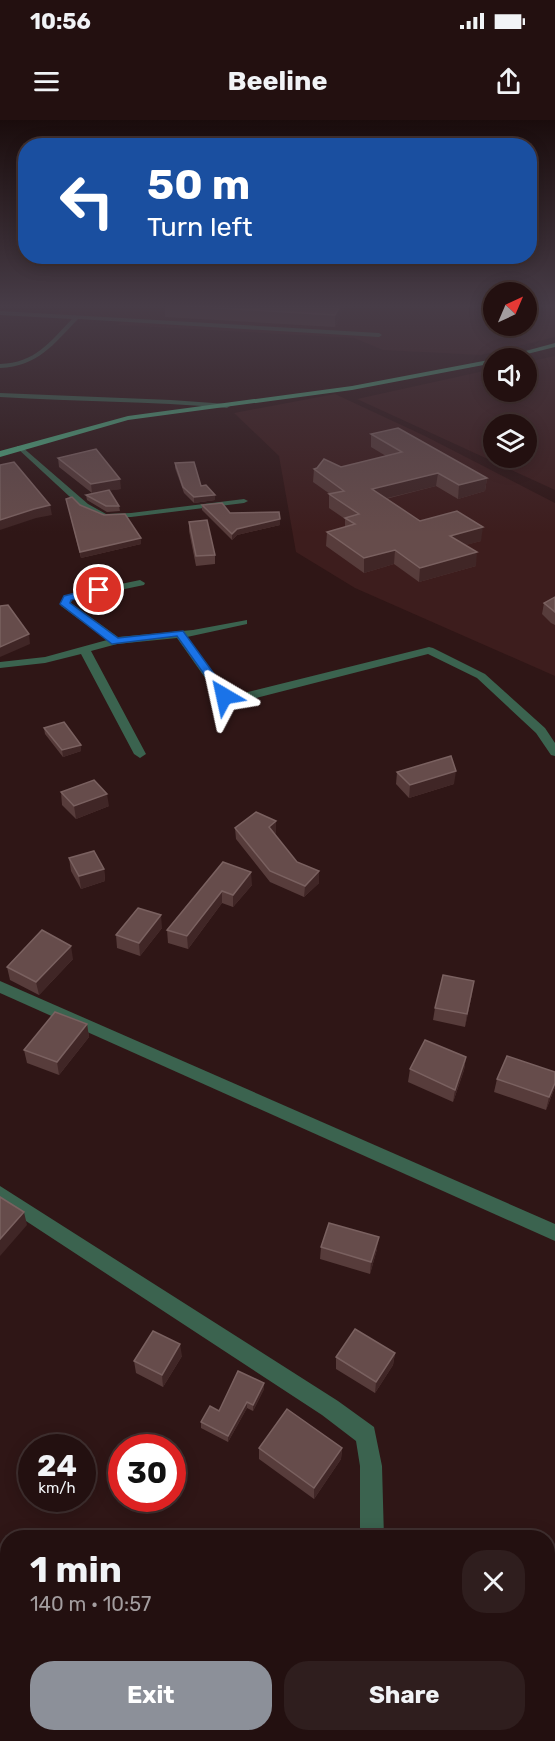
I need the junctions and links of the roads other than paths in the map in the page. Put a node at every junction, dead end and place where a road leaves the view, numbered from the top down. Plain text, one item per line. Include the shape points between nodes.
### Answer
1 (387, 382) edge
2 (0, 395) edge
3 (227, 406) junction
4 (19, 447) junction
5 (0, 454) edge
6 (244, 501) dead end
7 (140, 583) dead end
8 (243, 622) dead end
9 (179, 633) junction
10 (116, 641) junction
11 (85, 650) junction
12 (0, 665) edge
13 (555, 752) edge
14 (140, 753) dead end
15 (0, 987) edge
16 (0, 1194) edge
17 (555, 1233) edge
18 (372, 1530) edge

1 - 3 main road
2 - 3 lane
3 - 4 main road via 128,418
4 - 5 main road
4 - 6 lane via 85,506 105,516
7 - 10 street via 78,594 65,604
8 - 9 street
9 - 10 street
9 - 13 street via 224,696 240,698 429,650 481,676 541,731
10 - 11 street
11 - 12 street
11 - 14 street
15 - 17 street
16 - 18 street via 366,1435 371,1466

